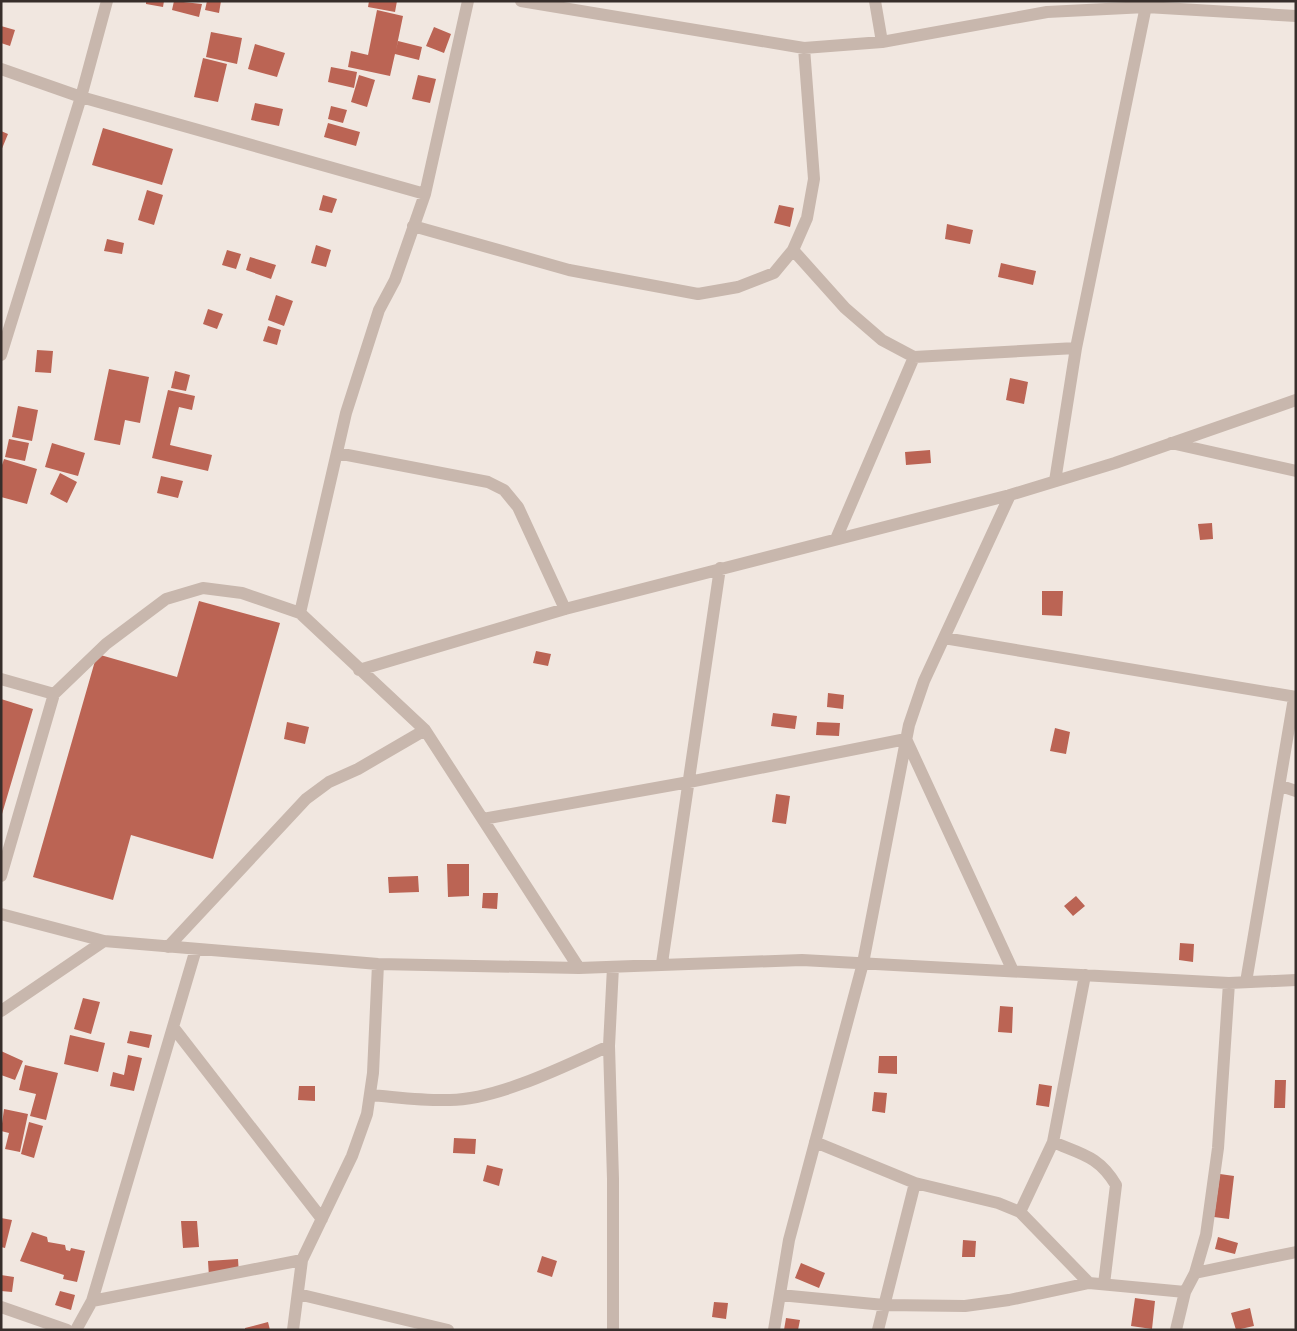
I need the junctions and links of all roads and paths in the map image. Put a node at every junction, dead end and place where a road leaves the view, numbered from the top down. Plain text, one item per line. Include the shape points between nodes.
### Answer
1 (107, 1) edge
2 (468, 1) edge
3 (521, 1) edge
4 (875, 1) edge
5 (1146, 4) edge
6 (1296, 16) edge
7 (882, 42) junction
8 (804, 48) junction
9 (1, 69) edge
10 (81, 97) junction
11 (425, 194) junction
12 (413, 226) junction
13 (793, 250) junction
14 (1076, 348) junction
15 (1, 354) edge
16 (914, 357) junction
17 (1296, 400) edge
18 (1171, 443) junction
19 (337, 453) junction
20 (1296, 472) edge
21 (1055, 481) junction
22 (1010, 495) junction
23 (836, 539) junction
24 (720, 568) junction
25 (565, 609) junction
26 (300, 613) junction
27 (944, 638) junction
28 (359, 670) junction
29 (1, 679) edge
30 (54, 694) junction
31 (1295, 698) edge
32 (425, 730) junction
33 (906, 739) junction
34 (689, 782) junction
35 (1281, 786) junction
36 (1296, 791) edge
37 (483, 819) junction
38 (1, 876) edge
39 (1, 914) edge
40 (104, 941) junction
41 (168, 947) junction
42 (196, 949) junction
43 (662, 963) junction
44 (863, 963) junction
45 (378, 964) junction
46 (613, 967) junction
47 (579, 968) junction
48 (1013, 971) junction
49 (1085, 975) junction
50 (1295, 981) edge
51 (1246, 982) junction
52 (1229, 983) junction
53 (1, 1011) edge
54 (173, 1027) junction
55 (609, 1046) junction
56 (370, 1095) junction
57 (815, 1142) junction
58 (1053, 1142) junction
59 (915, 1183) junction
60 (1020, 1212) junction
61 (322, 1219) junction
62 (1296, 1252) edge
63 (302, 1260) junction
64 (1195, 1273) junction
65 (1089, 1283) junction
66 (1104, 1284) junction
67 (1185, 1292) junction
68 (298, 1294) junction
69 (780, 1295) junction
70 (92, 1301) junction
71 (884, 1305) junction
72 (1, 1308) edge
73 (67, 1330) edge
74 (76, 1330) edge
75 (293, 1330) edge
76 (448, 1330) edge
77 (613, 1330) edge
78 (774, 1330) edge
79 (878, 1330) edge
80 (1176, 1330) edge

1 - 10 street
2 - 11 street
3 - 8 street
4 - 7 street
5 - 6 street
5 - 7 street via 1047,12
5 - 14 street
7 - 8 street
8 - 13 street via 814,179 807,218
9 - 10 street
10 - 11 street
10 - 15 street
11 - 12 street
12 - 13 street via 569,270 698,294 738,287 774,273
12 - 19 street via 395,280 379,310 346,412
13 - 16 street via 845,308 882,340
14 - 16 street
14 - 21 street
16 - 23 street
17 - 18 street
18 - 20 street
18 - 21 street
19 - 25 street via 488,482 504,490 518,508
19 - 26 street
21 - 22 street
22 - 23 street
22 - 27 street
23 - 24 street
24 - 25 street
24 - 34 street
25 - 28 street
26 - 28 street
26 - 30 street via 242,593 203,588 166,599 106,644
27 - 31 street
27 - 33 street via 924,681
28 - 32 street
29 - 30 street
30 - 38 street
31 - 35 street
32 - 37 street
32 - 41 street via 329,782 306,799
33 - 34 street
33 - 44 street
33 - 48 street
34 - 37 street
34 - 43 street
35 - 36 street
35 - 51 street
37 - 47 street
39 - 40 street
40 - 41 street
40 - 53 street
41 - 42 street
42 - 45 street
42 - 54 street
43 - 44 street via 802,960
43 - 46 street
44 - 48 street
44 - 57 street
45 - 47 street
45 - 56 street
46 - 47 street
46 - 55 street
48 - 49 street
49 - 52 street
49 - 58 street
50 - 51 street
51 - 52 street
52 - 64 street via 1218,1148 1206,1235
54 - 61 street
54 - 70 street
55 - 56 street via 541,1076 481,1096 451,1100
55 - 77 street via 614,1179
56 - 61 street via 368,1114 352,1156
57 - 59 street
57 - 69 street via 789,1240
58 - 60 street
58 - 66 street via 1097,1160 1116,1185
59 - 60 street via 998,1203
59 - 71 street
60 - 65 street
61 - 63 street
62 - 64 street
63 - 68 street
63 - 70 street
64 - 67 street
65 - 66 street
65 - 71 street via 965,1306
66 - 67 street
67 - 80 street
68 - 75 street
68 - 76 street
69 - 71 street
69 - 78 street
70 - 74 street
71 - 79 street
72 - 73 street

